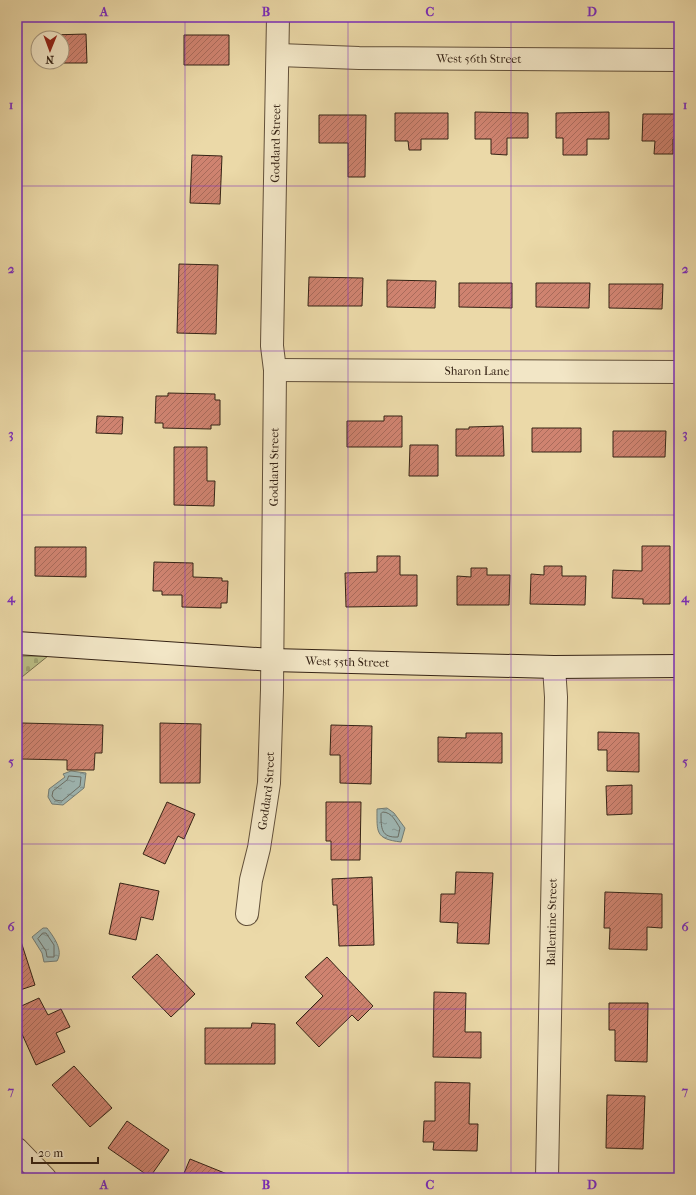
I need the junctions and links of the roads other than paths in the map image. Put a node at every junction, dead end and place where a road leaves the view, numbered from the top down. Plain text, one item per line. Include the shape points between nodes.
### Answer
1 (278, 17) edge
2 (279, 55) junction
3 (679, 60) edge
4 (275, 370) junction
5 (679, 372) edge
6 (17, 643) edge
7 (272, 660) junction
8 (679, 666) edge
9 (554, 667) junction
10 (247, 914) dead end
11 (17, 1148) edge
12 (46, 1178) edge
13 (547, 1178) edge

1 - 2 street, Goddard Street
2 - 3 street, West 56th Street
2 - 4 street, Goddard Street via 272,346
4 - 5 street, Sharon Lane
4 - 7 street, Goddard Street
6 - 7 street, West 55th Street
7 - 9 street, West 55th Street
7 - 10 street, Goddard Street via 269,783
8 - 9 street, West 55th Street
9 - 13 street, Ballentine Street via 556,697
11 - 12 street

